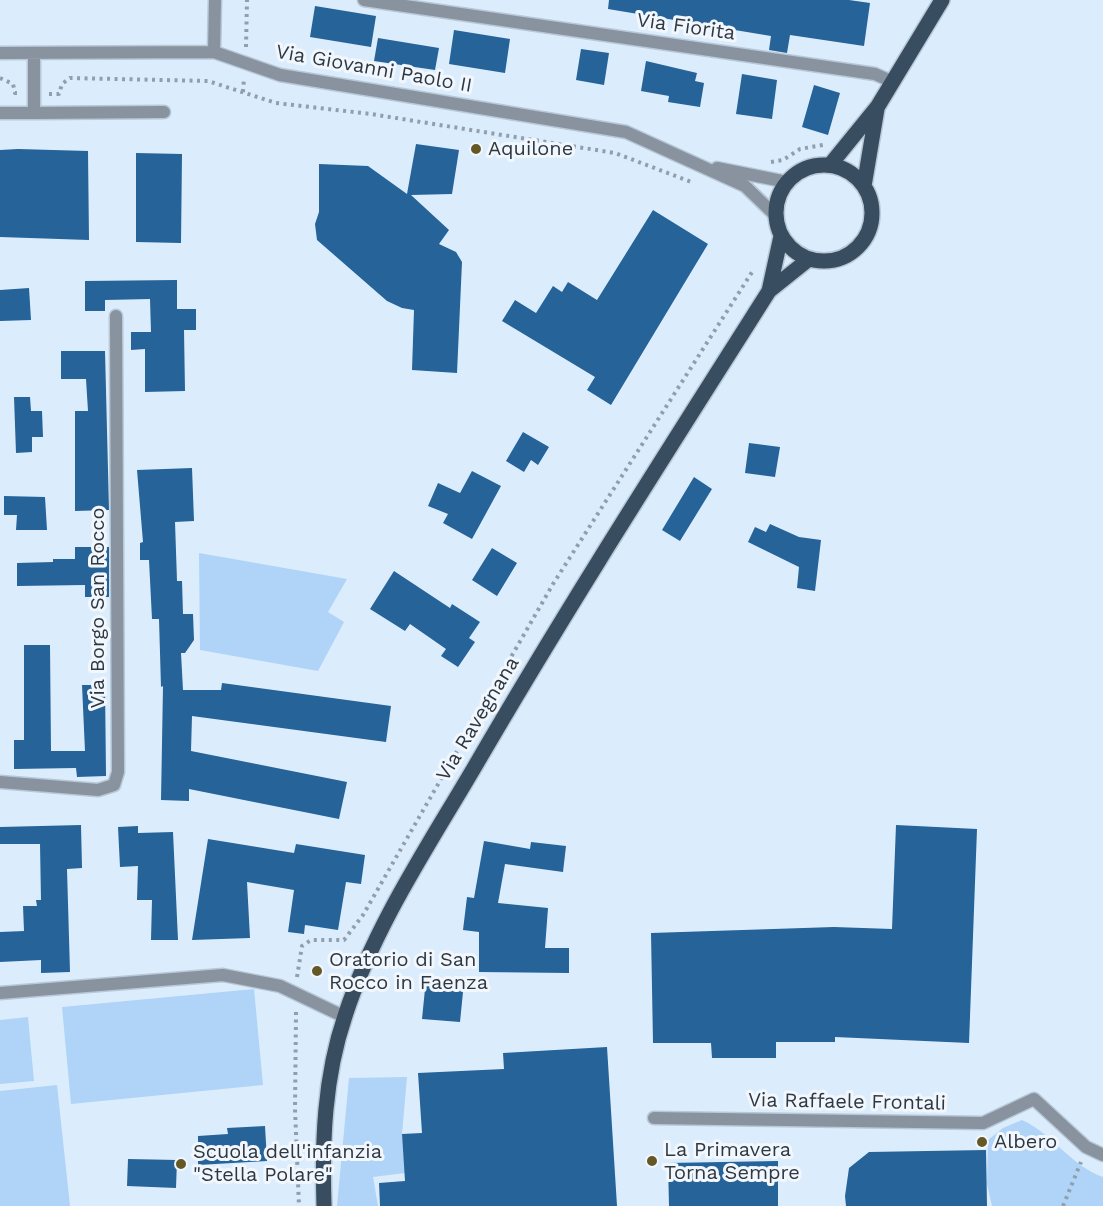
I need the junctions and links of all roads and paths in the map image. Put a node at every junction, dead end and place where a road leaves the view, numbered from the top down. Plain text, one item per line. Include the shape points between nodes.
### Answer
1 (215, 0) edge
2 (364, 0) edge
3 (942, 0) edge
4 (214, 52) junction
5 (0, 53) edge
6 (34, 54) junction
7 (0, 78) edge
8 (893, 82) junction
9 (34, 93) junction
10 (878, 106) junction
11 (164, 112) dead end
12 (0, 113) edge
13 (34, 113) junction
14 (829, 144) dead end
15 (763, 160) dead end
16 (701, 164) junction
17 (830, 165) junction
18 (787, 182) junction
19 (699, 185) dead end
20 (864, 186) junction
21 (776, 216) junction
22 (781, 236) junction
23 (809, 259) junction
24 (759, 260) dead end
25 (769, 291) junction
26 (116, 316) dead end
27 (0, 782) edge
28 (297, 992) junction
29 (0, 993) edge
30 (345, 1017) junction
31 (654, 1118) dead end
32 (1086, 1147) junction
33 (1103, 1155) edge
34 (299, 1206) edge
35 (324, 1206) edge
36 (1063, 1206) edge

1 - 4 street
2 - 8 street, Via Fiorita via 875,74
3 - 8 main road
4 - 6 street, Via Giovanni Paolo II
4 - 16 street, Via Giovanni Paolo II via 280,75 626,132
5 - 6 street, Via Giovanni Paolo II
6 - 9 street
7 - 9 path via 13,84 15,93
8 - 10 main road
9 - 13 street
9 - 19 path via 59,94 62,84 70,78 208,81 276,103 615,153
10 - 17 main road
10 - 20 main road
11 - 13 street
12 - 13 street
14 - 15 path via 801,149 783,160
16 - 18 street, Via Giovanni Paolo II
16 - 21 street, Via Giovanni Paolo II via 745,186
17 - 18 main road via 806,168
17 - 20 main road via 855,176
18 - 21 main road via 776,204
20 - 23 main road via 873,211 867,236 848,255 822,261
21 - 22 main road, Via Ravegnana
22 - 23 main road via 793,250
22 - 25 main road, Via Ravegnana
23 - 25 main road, Via Ravegnana
24 - 28 path via 553,584 363,915 344,940 310,940 302,946
25 - 30 main road, Via Ravegnana via 466,780 385,920
26 - 27 street, Via Borgo San Rocco via 118,772 114,785 98,790
28 - 29 street via 223,975
28 - 30 street
28 - 34 path via 295,1109
30 - 35 main road, Via Ravegnana via 324,1115
31 - 32 street, Via Raffaele Frontali via 983,1123 1034,1099
32 - 33 street
32 - 36 path

